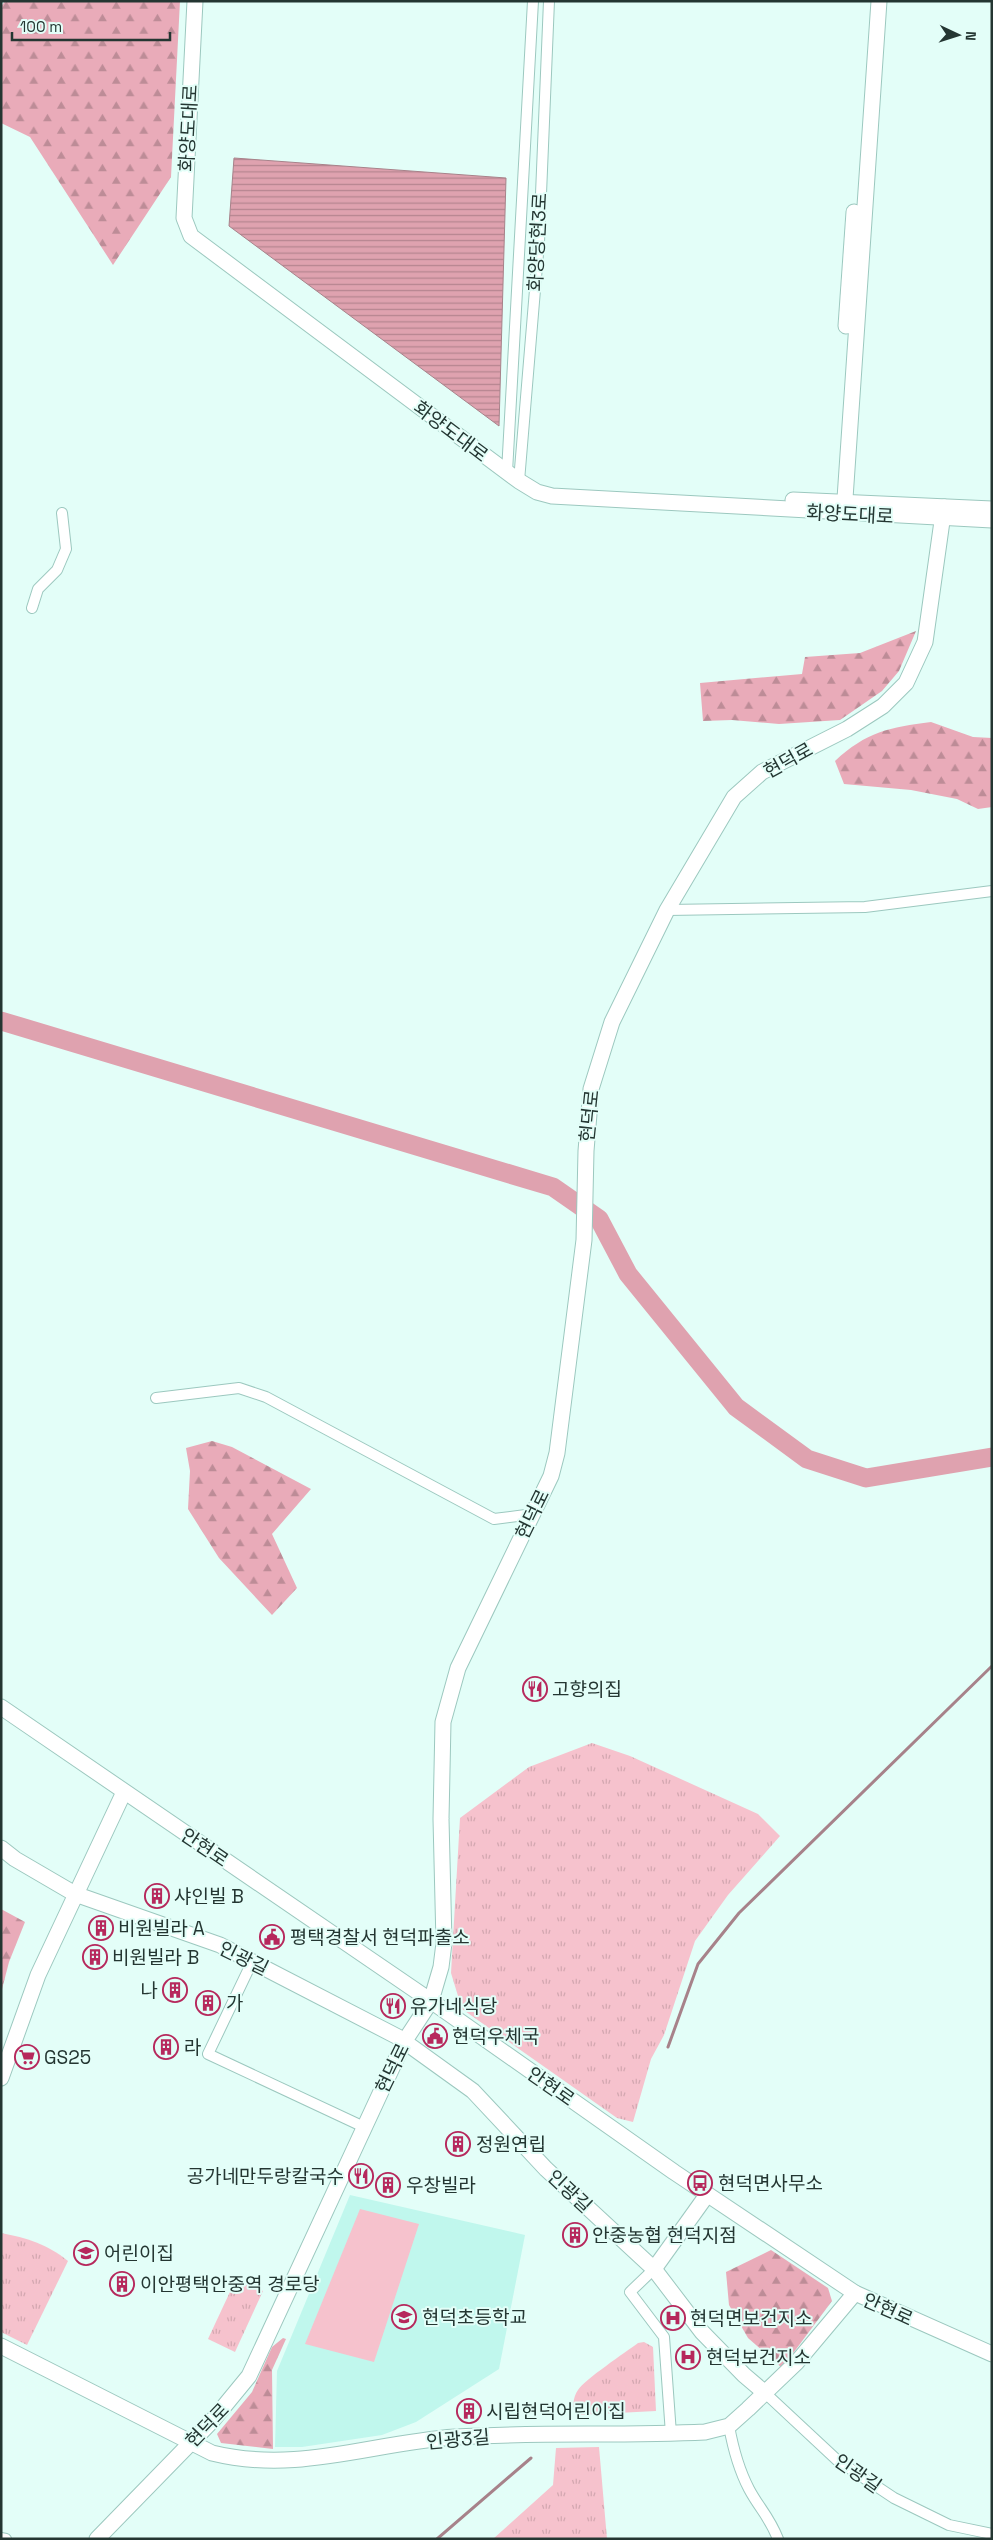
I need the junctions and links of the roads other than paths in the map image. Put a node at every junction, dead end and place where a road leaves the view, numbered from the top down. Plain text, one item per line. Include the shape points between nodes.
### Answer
1 (195, 1) edge
2 (204, 1) edge
3 (533, 1) edge
4 (549, 1) edge
5 (870, 1) edge
6 (879, 1) edge
7 (513, 473) junction
8 (839, 508) junction
9 (992, 509) edge
10 (943, 513) junction
11 (62, 514) dead end
12 (992, 520) edge
13 (32, 608) dead end
14 (992, 891) edge
15 (667, 910) junction
16 (156, 1398) dead end
17 (532, 1514) junction
18 (1, 1707) edge
19 (124, 1792) junction
20 (1, 1848) edge
21 (75, 1894) junction
22 (252, 1962) junction
23 (430, 2001) junction
24 (404, 2042) junction
25 (1, 2078) edge
26 (364, 2127) junction
27 (707, 2195) junction
28 (654, 2269) junction
29 (854, 2293) junction
30 (1, 2346) edge
31 (992, 2354) edge
32 (764, 2392) junction
33 (729, 2426) junction
34 (671, 2434) junction
35 (190, 2443) junction
36 (992, 2534) edge
37 (1, 2538) edge
38 (6, 2539) edge
39 (97, 2539) edge
40 (778, 2539) edge

1 - 7 street, 화양도대로 via 184,218 191,236
2 - 7 street, 화양도대로 via 191,228
3 - 7 street, 화양당현3로
4 - 7 street, 화양당현3로 via 539,242
5 - 8 street
6 - 8 street
7 - 8 street, 화양도대로 via 537,492 552,496
8 - 10 street, 화양도대로
9 - 10 street, 화양도대로
10 - 12 street, 화양도대로
10 - 15 street, 현덕로 via 925,642 906,683 883,706 847,729 762,772 734,797
11 - 13 street via 66,549 58,570 38,588
14 - 15 street via 865,907
15 - 17 street, 현덕로 via 612,1022 596,1069 588,1108 584,1240 562,1428 551,1476
16 - 17 street via 239,1388 266,1397 494,1519
17 - 23 street, 현덕로 via 458,1668 443,1722 444,1943 442,1967
18 - 19 street, 안현로
19 - 21 street
19 - 23 street, 안현로
20 - 21 street, 인광길
21 - 22 street, 인광길 via 220,1945
21 - 25 street via 38,1975
22 - 24 street, 인광길
22 - 26 street via 208,2054
23 - 24 street, 현덕로
23 - 27 street, 안현로
24 - 26 street, 현덕로
24 - 28 street, 인광길 via 473,2091 546,2169
26 - 35 street, 현덕로 via 249,2376 234,2397
27 - 28 street
27 - 29 street, 안현로
28 - 32 street, 인광길 via 702,2332
28 - 34 street via 630,2292 664,2337
29 - 31 street, 안현로
29 - 32 street via 796,2362
30 - 35 street, 인광3길
32 - 33 street
32 - 36 street, 인광길 via 837,2460 894,2498 949,2524
33 - 34 street, 인광3길 via 705,2432
33 - 40 street via 736,2459 749,2490 771,2520
34 - 35 street, 인광3길 via 454,2438 297,2461 231,2458 212,2454
35 - 39 street, 현덕로
37 - 38 street

